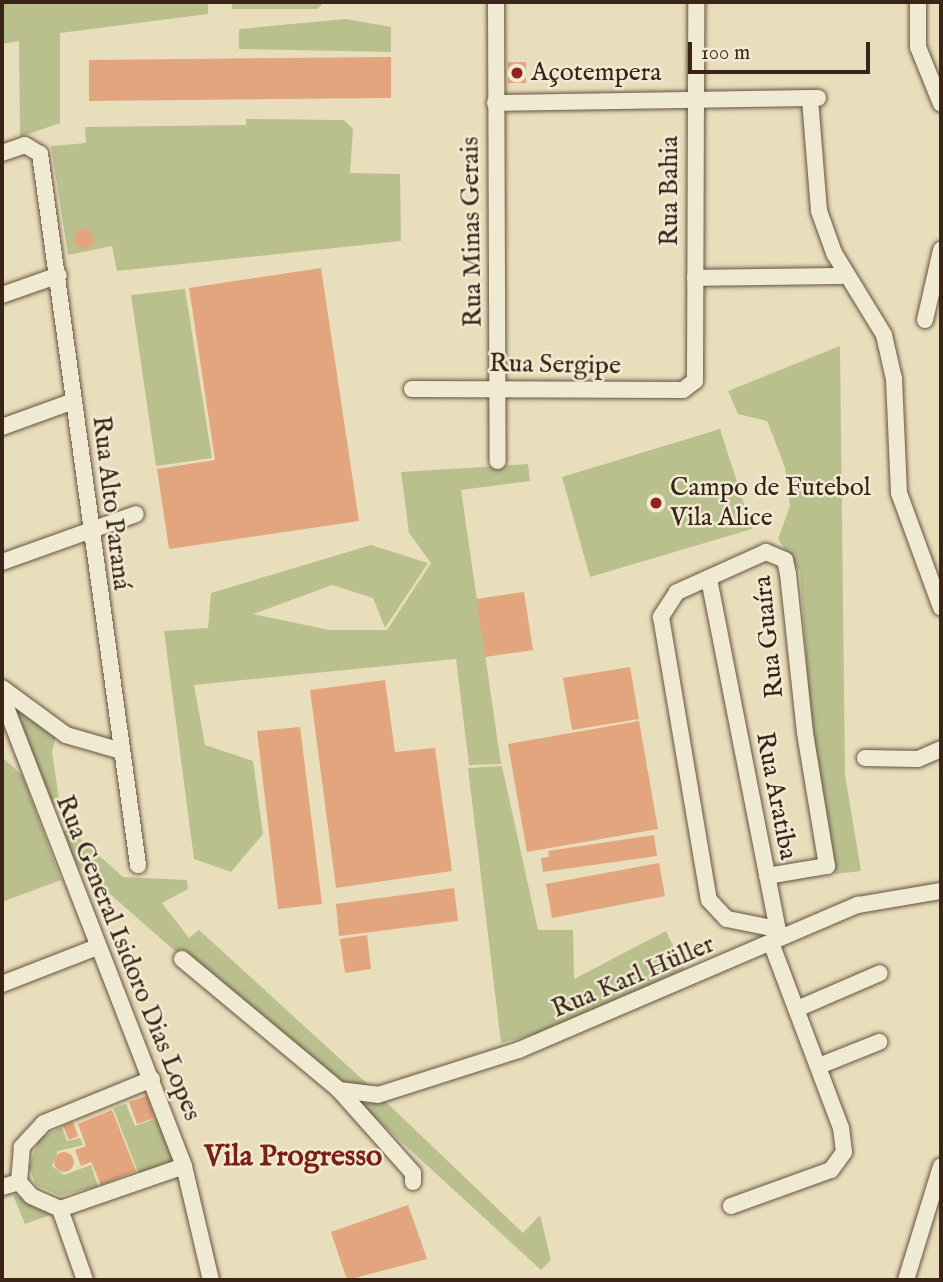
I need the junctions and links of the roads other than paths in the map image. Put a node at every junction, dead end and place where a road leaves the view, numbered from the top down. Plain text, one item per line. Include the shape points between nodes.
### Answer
1 (496, 2) edge
2 (696, 2) edge
3 (918, 2) edge
4 (695, 98) junction
5 (495, 103) junction
6 (941, 104) edge
7 (2, 153) edge
8 (941, 250) edge
9 (59, 275) junction
10 (847, 276) junction
11 (695, 278) junction
12 (2, 295) edge
13 (925, 320) dead end
14 (695, 381) joint
15 (412, 389) dead end
16 (499, 389) junction
17 (74, 401) junction
18 (2, 428) edge
19 (498, 461) dead end
20 (136, 514) dead end
21 (89, 531) junction
22 (2, 562) edge
23 (709, 579) junction
24 (941, 608) edge
25 (2, 688) edge
26 (2, 698) edge
27 (118, 750) junction
28 (941, 750) edge
29 (865, 758) dead end
30 (138, 865) dead end
31 (767, 876) junction
32 (941, 891) edge
33 (776, 937) junction
34 (97, 947) junction
35 (182, 959) dead end
36 (880, 973) dead end
37 (2, 984) edge
38 (797, 1009) junction
39 (879, 1042) dead end
40 (818, 1066) junction
41 (152, 1079) junction
42 (340, 1090) junction
43 (184, 1166) junction
44 (941, 1166) edge
45 (19, 1182) junction
46 (413, 1182) dead end
47 (2, 1187) edge
48 (732, 1206) dead end
49 (60, 1209) junction
50 (85, 1280) edge
51 (211, 1280) edge
52 (906, 1280) edge

1 - 5 street, Rua Minas Gerais
2 - 4 street, Rua Bahia
3 - 6 street via 918,47
4 - 5 street
4 - 10 street via 815,99 819,211
4 - 11 street, Rua Bahia
5 - 16 street, Rua Minas Gerais
7 - 9 street, Rua Alto Paraná via 25,145 37,148
8 - 13 street
9 - 12 street
9 - 17 street, Rua Alto Paraná
10 - 11 street
10 - 24 street via 870,303 884,335 894,379 899,493
11 - 14 street, Rua Bahia
14 - 16 street, Rua Sergipe via 682,390
15 - 16 street, Rua Sergipe
16 - 19 street, Rua Minas Gerais
17 - 18 street
17 - 21 street, Rua Alto Paraná
20 - 21 street
21 - 22 street
21 - 27 street, Rua Alto Paraná
23 - 31 street, Rua Aratiba
23 - 31 street, Rua Guaíra via 766,552 785,560 788,574 804,733 827,866
23 - 33 street, Rua Guaíra via 668,598 661,617 709,900 727,919
25 - 27 street via 66,736
26 - 34 street, Rua General Isidoro Dias Lopes
27 - 30 street, Rua Alto Paraná
28 - 29 street via 918,759
31 - 33 street, Rua Aratiba
32 - 33 street, Rua Karl Hüller via 887,896
33 - 38 street, Rua Aratiba
33 - 42 street, Rua Karl Hüller via 519,1050 378,1096
34 - 37 street
34 - 41 street, Rua General Isidoro Dias Lopes
35 - 42 street
36 - 38 street
38 - 40 street, Rua Aratiba
39 - 40 street
40 - 48 street, Rua Aratiba via 841,1128 839,1161 831,1170
41 - 43 street, Rua General Isidoro Dias Lopes
41 - 45 street via 44,1123 22,1147
42 - 46 street via 413,1173
43 - 49 street
43 - 51 street, Rua General Isidoro Dias Lopes
44 - 52 street
45 - 47 street
45 - 49 street via 32,1196
49 - 50 street

